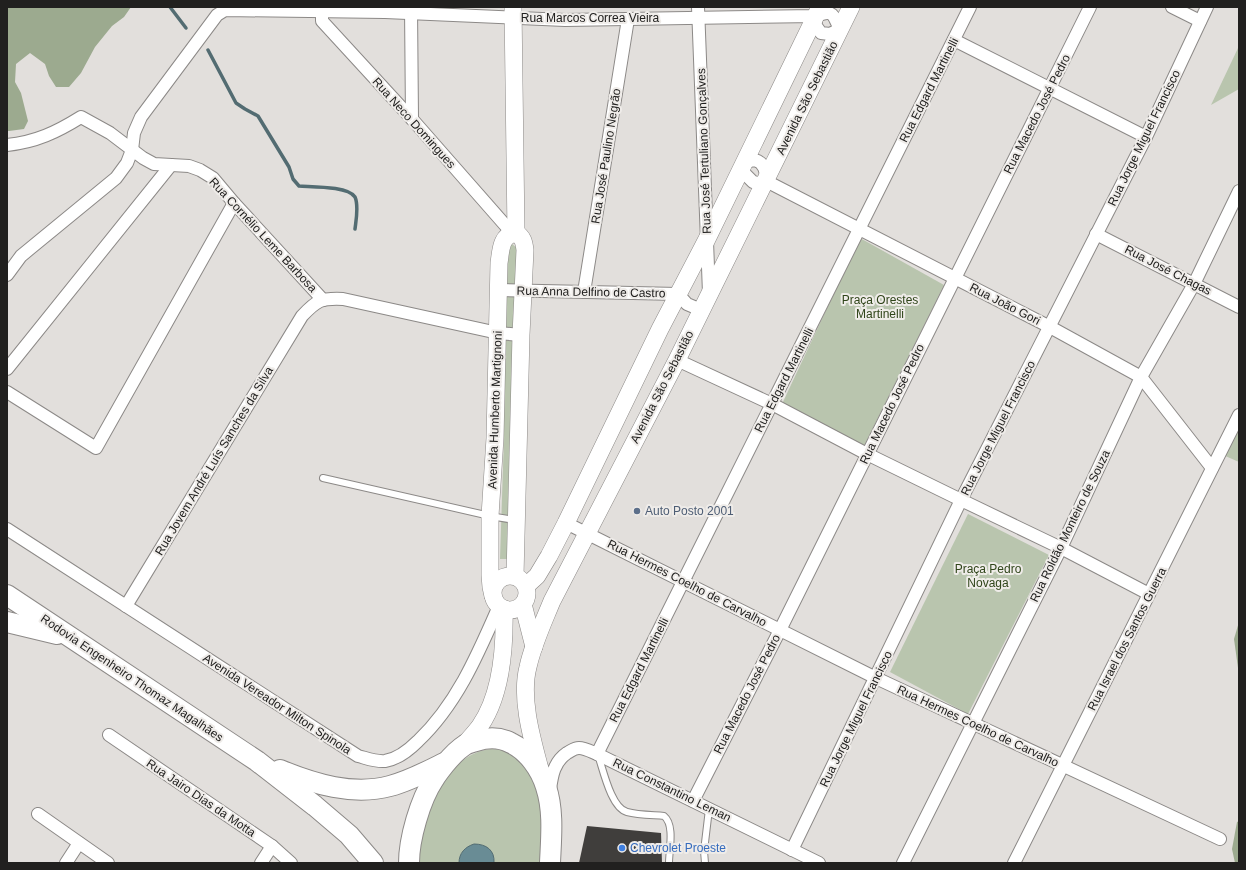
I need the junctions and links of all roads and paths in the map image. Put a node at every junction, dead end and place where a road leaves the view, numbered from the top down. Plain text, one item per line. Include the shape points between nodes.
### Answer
1 (851, 7) edge
2 (970, 7) edge
3 (1090, 7) edge
4 (1172, 7) edge
5 (1207, 7) edge
6 (322, 9) edge
7 (411, 10) edge
8 (513, 12) edge
9 (818, 12) edge
10 (699, 13) edge
11 (628, 19) junction
12 (1200, 21) junction
13 (840, 29) junction
14 (954, 40) junction
15 (1050, 88) junction
16 (412, 119) junction
17 (1146, 137) junction
18 (7, 144) edge
19 (132, 150) junction
20 (171, 165) junction
21 (742, 165) junction
22 (766, 181) junction
23 (1239, 191) edge
24 (234, 203) junction
25 (859, 230) junction
26 (514, 233) junction
27 (1096, 234) junction
28 (707, 239) junction
29 (7, 275) edge
30 (954, 278) junction
31 (1194, 284) junction
32 (499, 290) junction
33 (523, 291) junction
34 (584, 292) junction
35 (678, 294) junction
36 (709, 295) junction
37 (323, 300) junction
38 (1239, 306) edge
39 (701, 310) junction
40 (1050, 327) junction
41 (498, 333) junction
42 (521, 335) junction
43 (677, 360) junction
44 (7, 369) edge
45 (1141, 377) junction
46 (7, 392) edge
47 (772, 404) junction
48 (1239, 415) edge
49 (867, 454) junction
50 (1212, 468) junction
51 (589, 476) junction
52 (323, 478) dead end
53 (612, 487) junction
54 (961, 500) junction
55 (490, 516) junction
56 (516, 521) junction
57 (566, 522) junction
58 (7, 529) edge
59 (587, 533) junction
60 (1061, 548) junction
61 (520, 581) junction
62 (683, 582) junction
63 (1149, 594) junction
64 (7, 595) edge
65 (499, 604) junction
66 (523, 604) junction
67 (126, 606) junction
68 (7, 622) edge
69 (504, 628) junction
70 (780, 630) junction
71 (69, 636) junction
72 (533, 651) junction
73 (876, 678) junction
74 (974, 724) junction
75 (109, 735) dead end
76 (464, 745) junction
77 (597, 754) junction
78 (257, 761) junction
79 (447, 762) junction
80 (1063, 765) junction
81 (546, 788) junction
82 (693, 801) junction
83 (709, 809) junction
84 (38, 814) dead end
85 (1220, 839) dead end
86 (79, 843) junction
87 (272, 846) junction
88 (792, 850) junction
89 (66, 863) edge
90 (108, 863) edge
91 (261, 863) edge
92 (291, 863) edge
93 (373, 863) edge
94 (409, 863) edge
95 (550, 863) edge
96 (669, 863) edge
97 (706, 863) edge
98 (818, 863) edge
99 (903, 863) edge
100 (1014, 863) edge

1 - 13 main road, Avenida São Sebastião
2 - 14 street, Rua Edgard Martinelli
3 - 15 street, Rua Macedo José Pedro
4 - 12 street
5 - 12 street, Rua Jorge Miguel Francisco
6 - 7 street, Rua Marcos Correa Vieira
6 - 16 street, Rua Neco Domingues via 322,21
6 - 19 street, Rua Marcos Correa Vieira via 225,10 217,15 141,117 134,132
7 - 8 street, Rua Marcos Correa Vieira
7 - 16 street
8 - 11 street, Rua Marcos Correa Vieira via 565,20
8 - 26 main road
9 - 10 street, Rua Marcos Correa Vieira
9 - 13 street, Rua Marcos Correa Vieira via 832,14
9 - 13 street via 816,26 821,33 830,34
9 - 21 main road
10 - 11 street, Rua Marcos Correa Vieira
10 - 28 street, Rua José Tertuliano Gonçalves
11 - 34 street, Rua José Paulino Negrão
12 - 17 street, Rua Jorge Miguel Francisco
13 - 22 main road, Avenida São Sebastião
14 - 15 street
14 - 25 street, Rua Edgard Martinelli
15 - 17 street
15 - 30 street, Rua Macedo José Pedro
16 - 26 street, Rua Neco Domingues
17 - 27 street, Rua Jorge Miguel Francisco
18 - 19 street, Rua Cornélio Leme Barbosa via 35,140 81,117
19 - 20 street, Rua Cornélio Leme Barbosa via 154,164
19 - 29 street, Rua Marcos Correa Vieira via 116,178 21,256
20 - 24 street, Rua Cornélio Leme Barbosa via 189,166 200,170 212,178
20 - 44 street
21 - 22 street via 749,180 756,183
21 - 22 street via 755,160 761,162 766,173
21 - 28 main road
22 - 25 street, Rua João Gori
22 - 36 main road, Avenida São Sebastião
23 - 31 street, Rua Roldão Monteiro de Souza
24 - 37 street, Rua Cornélio Leme Barbosa
24 - 46 street via 96,448
25 - 30 street, Rua João Gori
25 - 47 street, Rua Edgard Martinelli
26 - 32 main road, Avenida Humberto Martignoni via 507,235 503,241 499,263
26 - 33 main road, Avenida Humberto Martignoni via 521,236 526,250
27 - 31 street, Rua José Chagas
27 - 40 street, Rua Jorge Miguel Francisco
28 - 35 main road
28 - 36 street, Rua José Tertuliano Gonçalves
30 - 40 street, Rua João Gori
30 - 49 street, Rua Macedo José Pedro
31 - 38 street, Rua José Chagas
31 - 45 street, Rua Roldão Monteiro de Souza
32 - 33 street, Rua Anna Delfino de Castro
32 - 41 main road, Avenida Humberto Martignoni
33 - 34 street, Rua Anna Delfino de Castro
33 - 42 main road, Avenida Humberto Martignoni
34 - 35 street, Rua Anna Delfino de Castro
35 - 39 street, Rua Anna Delfino de Castro via 687,304
35 - 51 main road
36 - 39 main road, Avenida São Sebastião
37 - 41 street via 343,299
37 - 67 street, Rua Jovem André Luís Sanches da Silva via 315,303 302,316
39 - 43 main road, Avenida São Sebastião
40 - 45 street, Rua João Gori
40 - 54 street, Rua Jorge Miguel Francisco
41 - 42 street
41 - 55 main road, Avenida Humberto Martignoni
42 - 56 main road, Avenida Humberto Martignoni
43 - 47 street
43 - 53 main road, Avenida São Sebastião
45 - 50 street, Rua João Gori
45 - 60 street, Rua Roldão Monteiro de Souza
47 - 49 street
47 - 62 street, Rua Edgard Martinelli
48 - 50 street, Rua Israel dos Santos Guerra
49 - 54 street
49 - 70 street, Rua Macedo José Pedro
50 - 63 street, Rua Israel dos Santos Guerra
51 - 53 main road
51 - 57 main road
52 - 55 lane
53 - 59 main road, Avenida São Sebastião
54 - 60 street
54 - 73 street, Rua Jorge Miguel Francisco
55 - 56 lane
55 - 65 main road, Avenida Humberto Martignoni via 490,586
56 - 61 main road, Avenida Humberto Martignoni
57 - 59 street, Rua Hermes Coelho de Carvalho
57 - 61 main road via 537,576
58 - 67 street, Avenida Vereador Milton Spinola
59 - 62 street, Rua Hermes Coelho de Carvalho
59 - 72 main road, Avenida São Sebastião via 552,601
60 - 63 street
60 - 74 street, Rua Roldão Monteiro de Souza
61 - 65 main road via 504,576 498,580 492,591
61 - 66 main road, Avenida Humberto Martignoni via 527,596
62 - 70 street, Rua Hermes Coelho de Carvalho
62 - 77 street, Rua Edgard Martinelli
63 - 80 street, Rua Israel dos Santos Guerra
64 - 71 main road, Rodovia Engenheiro Thomaz Magalhães
65 - 66 main road via 507,610 515,610
65 - 67 street, Avenida Vereador Milton Spinola via 468,673 447,708 411,748 397,757 384,761 358,756
65 - 69 main road
66 - 72 main road
68 - 71 main road
69 - 72 main road via 520,636
69 - 76 main road via 501,671 491,704 480,725
70 - 73 street, Rua Hermes Coelho de Carvalho
70 - 82 street, Rua Macedo José Pedro
71 - 78 main road, Rodovia Engenheiro Thomaz Magalhães
72 - 81 main road, Avenida São Sebastião via 527,668 527,710 531,735
73 - 74 street, Rua Hermes Coelho de Carvalho
73 - 88 street, Rua Jorge Miguel Francisco
74 - 80 street, Rua Hermes Coelho de Carvalho
74 - 99 street, Rua Roldão Monteiro de Souza
75 - 87 street, Rua Jairo Dias da Motta
76 - 79 main road
76 - 81 main road via 481,739 496,738 519,746 528,754
77 - 81 street, Rua Constantino Leman via 578,748 563,756 555,766
77 - 82 street, Rua Constantino Leman
77 - 96 lane via 613,799 618,806 625,812 664,816 668,819
78 - 79 main road, Rodovia Engenheiro Thomaz Magalhães via 304,780 342,789 370,790 413,778
78 - 93 main road, Rodovia Engenheiro Thomaz Magalhães via 349,835
79 - 94 main road via 433,779 420,809 409,852
80 - 85 street, Rua Hermes Coelho de Carvalho
80 - 100 street, Rua Israel dos Santos Guerra
81 - 95 main road via 552,827
82 - 83 street, Rua Constantino Leman
83 - 88 street, Rua Constantino Leman
83 - 97 lane via 704,851
84 - 86 street
86 - 89 street
86 - 90 street
87 - 91 street
87 - 92 street, Rua Jairo Dias da Motta
88 - 98 street, Rua Constantino Leman

